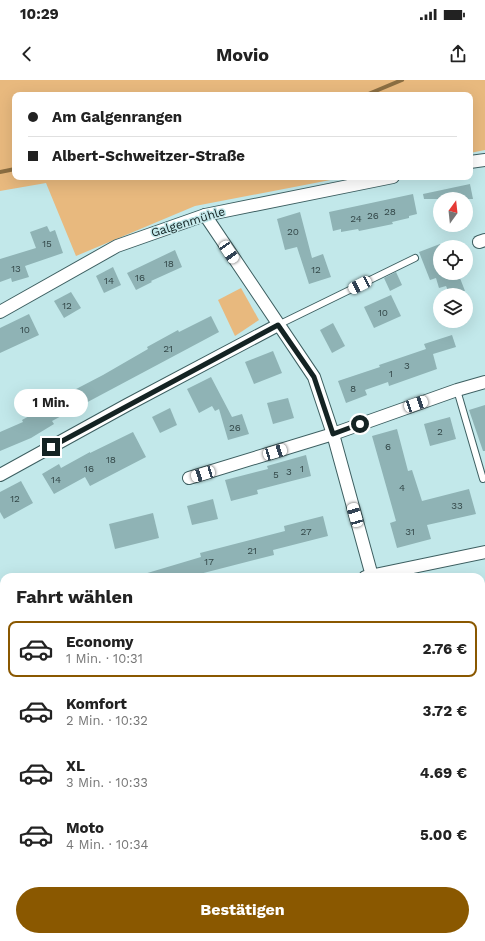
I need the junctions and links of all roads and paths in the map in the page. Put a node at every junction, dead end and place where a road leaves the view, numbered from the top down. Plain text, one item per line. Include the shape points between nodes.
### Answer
1 (485, 160) edge
2 (473, 162) edge
3 (378, 180) edge
4 (205, 215) junction
5 (415, 258) dead end
6 (0, 312) edge
7 (278, 325) junction
8 (485, 382) edge
9 (457, 390) junction
10 (333, 434) junction
11 (0, 475) edge
12 (189, 478) dead end
13 (483, 479) dead end
14 (485, 552) edge
15 (367, 573) edge
16 (383, 573) edge

1 - 2 street
3 - 4 street, Galgenmühle
4 - 6 street, Galgenmühle via 117,246
4 - 7 street
5 - 7 lane
7 - 10 street via 314,377
7 - 11 street
8 - 9 street
9 - 10 street
9 - 13 lane
10 - 12 street
10 - 15 street
14 - 16 street

